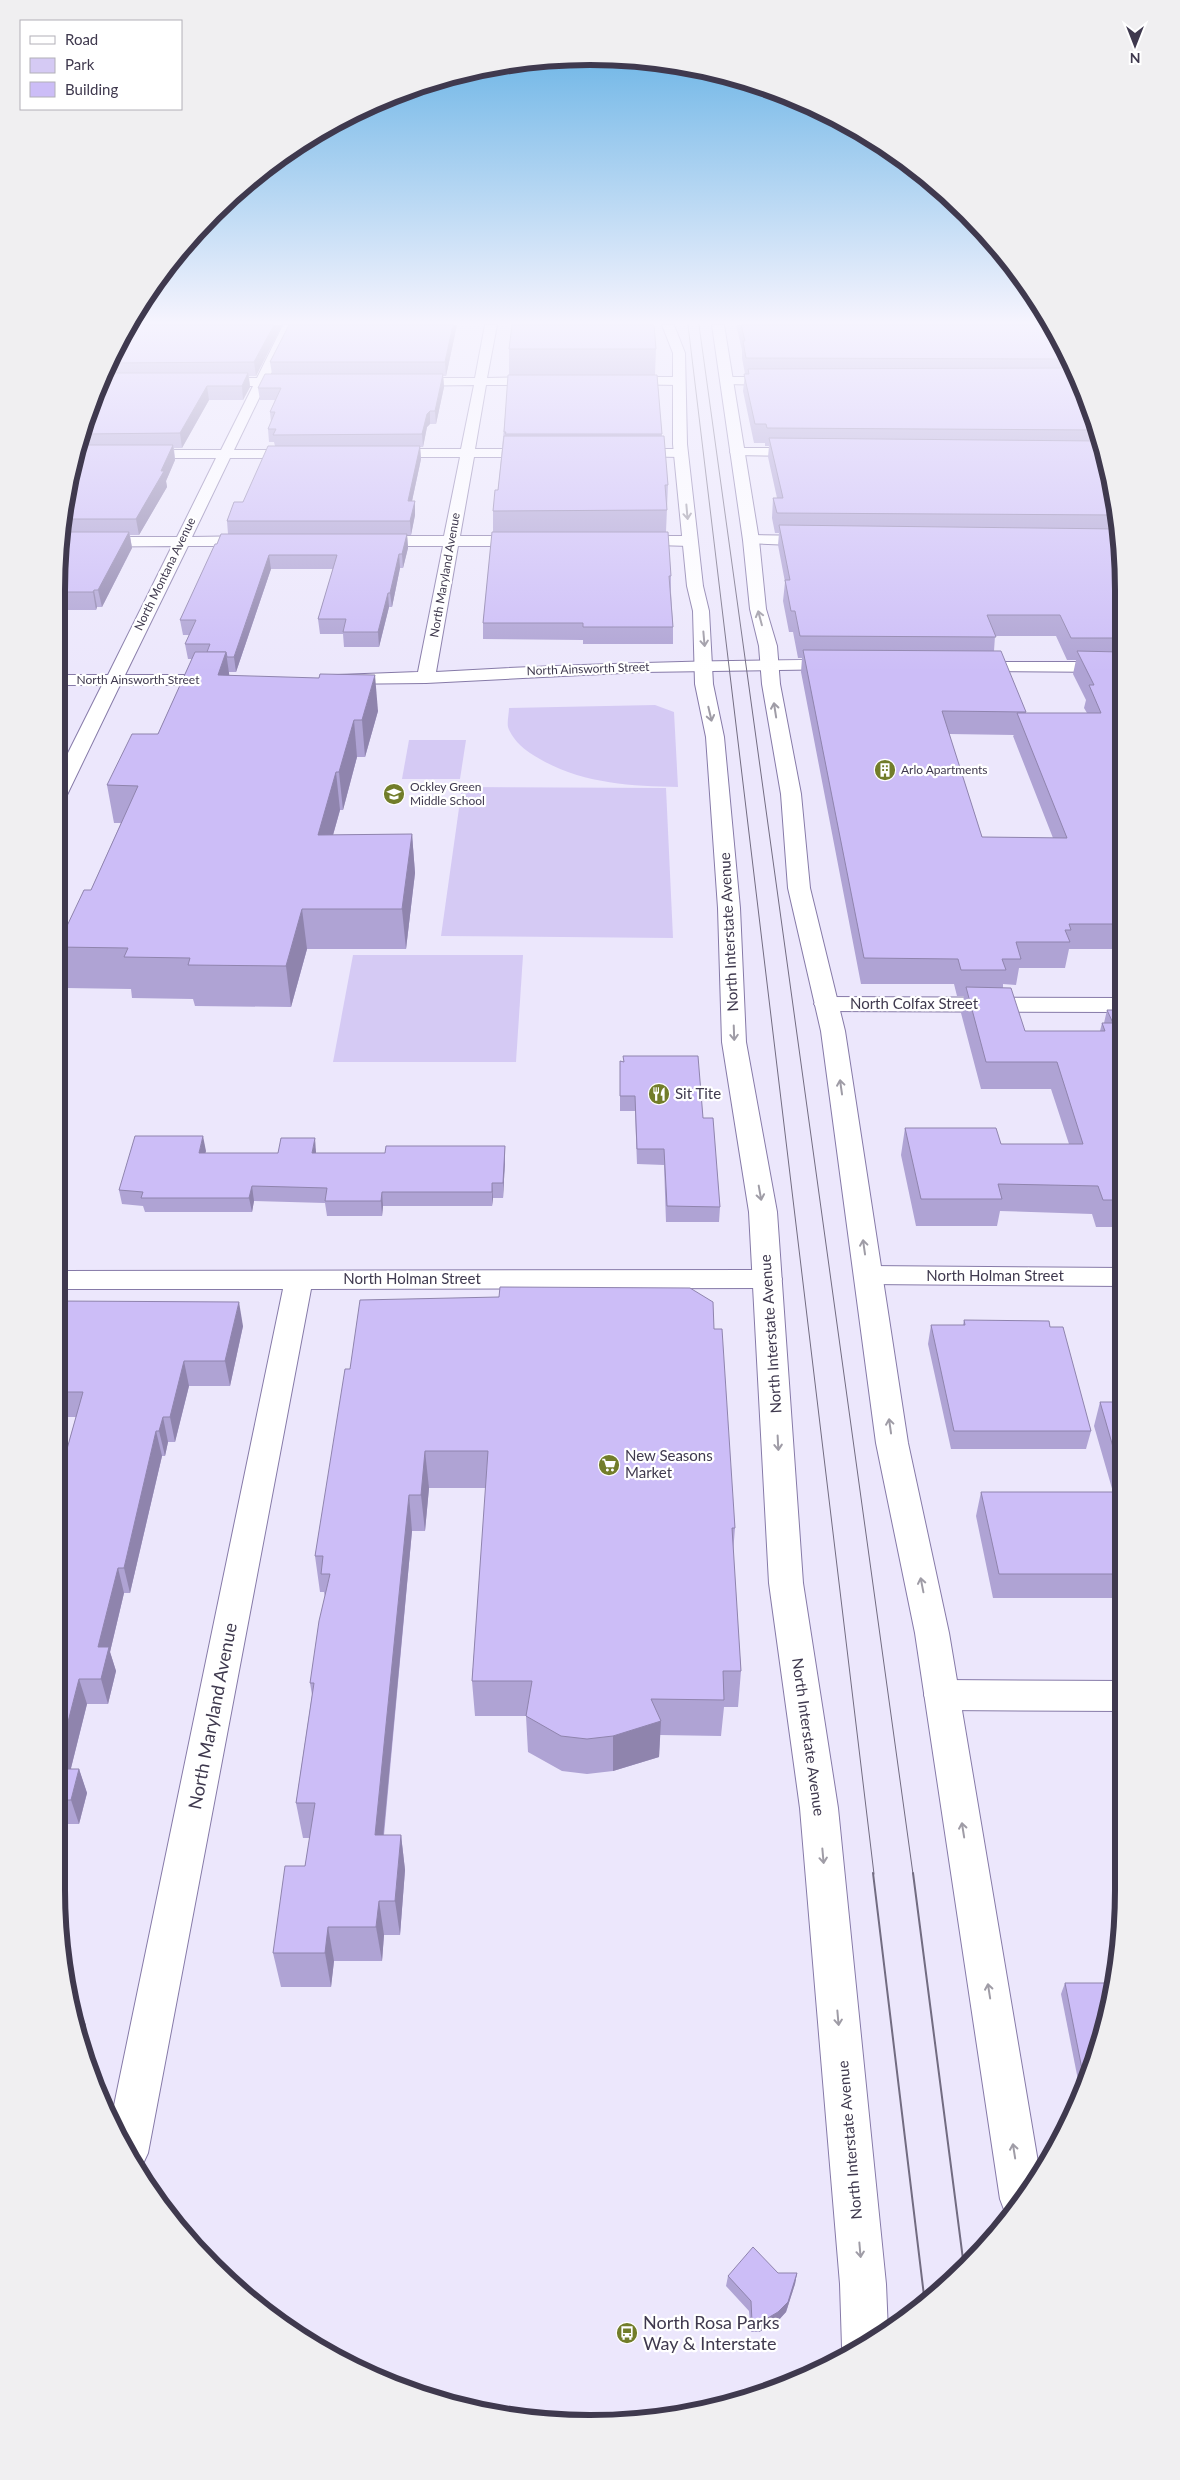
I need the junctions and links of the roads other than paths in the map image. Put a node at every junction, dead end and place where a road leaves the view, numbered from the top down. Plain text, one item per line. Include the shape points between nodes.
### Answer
1 (231, 441) edge
2 (468, 441) edge
3 (681, 441) edge
4 (735, 441) edge
5 (737, 452) junction
6 (816, 452) edge
7 (370, 453) edge
8 (466, 453) junction
9 (554, 453) edge
10 (613, 453) edge
11 (681, 453) junction
12 (83, 454) edge
13 (224, 454) junction
14 (311, 454) edge
15 (751, 540) junction
16 (182, 541) junction
17 (272, 541) edge
18 (351, 541) edge
19 (451, 541) junction
20 (540, 541) edge
21 (610, 541) edge
22 (689, 541) junction
23 (831, 541) edge
24 (67, 542) edge
25 (770, 665) junction
26 (858, 665) edge
27 (704, 666) junction
28 (957, 667) edge
29 (1115, 667) edge
30 (426, 678) junction
31 (65, 680) edge
32 (114, 680) junction
33 (237, 680) edge
34 (317, 680) edge
35 (65, 780) edge
36 (826, 1004) junction
37 (1115, 1005) edge
38 (868, 1275) junction
39 (1115, 1277) edge
40 (768, 1279) junction
41 (65, 1280) edge
42 (299, 1280) junction
43 (942, 1695) junction
44 (1115, 1696) edge
45 (129, 2140) edge
46 (1021, 2191) edge
47 (865, 2337) edge

1 - 13 street, North Montana Avenue
2 - 8 street, North Maryland Avenue
3 - 11 street, North Interstate Avenue
4 - 5 street
5 - 6 street
5 - 15 street
7 - 8 street
8 - 9 street
8 - 19 street, North Maryland Avenue
10 - 11 street
11 -> 22 street, North Interstate Avenue
12 - 13 street
13 - 14 street
13 - 16 street, North Montana Avenue
15 - 23 street
25 -> 15 street via 758,609
16 - 17 street
16 - 24 street
16 - 32 street, North Montana Avenue
18 - 19 street
19 - 20 street
19 - 30 street, North Maryland Avenue
21 - 22 street
22 -> 27 street, North Interstate Avenue via 694,586 701,611
25 - 26 street, North Ainsworth Street
25 - 27 street, North Ainsworth Street
36 -> 25 street via 799,888 791,794 782,755
27 - 30 street, North Ainsworth Street via 570,669
27 -> 40 street, North Interstate Avenue via 704,684 715,738 729,908 734,1042 763,1212
28 - 29 street
30 - 34 street, North Ainsworth Street
31 - 32 street, North Ainsworth Street
32 - 33 street, North Ainsworth Street
32 - 35 street, North Montana Avenue
36 - 37 street, North Colfax Street
38 -> 36 street via 833,1031
38 - 39 street, North Holman Street
43 -> 38 street via 892,1443
40 - 42 street, North Holman Street
40 -> 47 street, North Interstate Avenue via 786,1583 819,1808 863,2284
41 - 42 street, North Holman Street
42 - 45 street, North Maryland Avenue
43 - 44 street
46 -> 43 street

